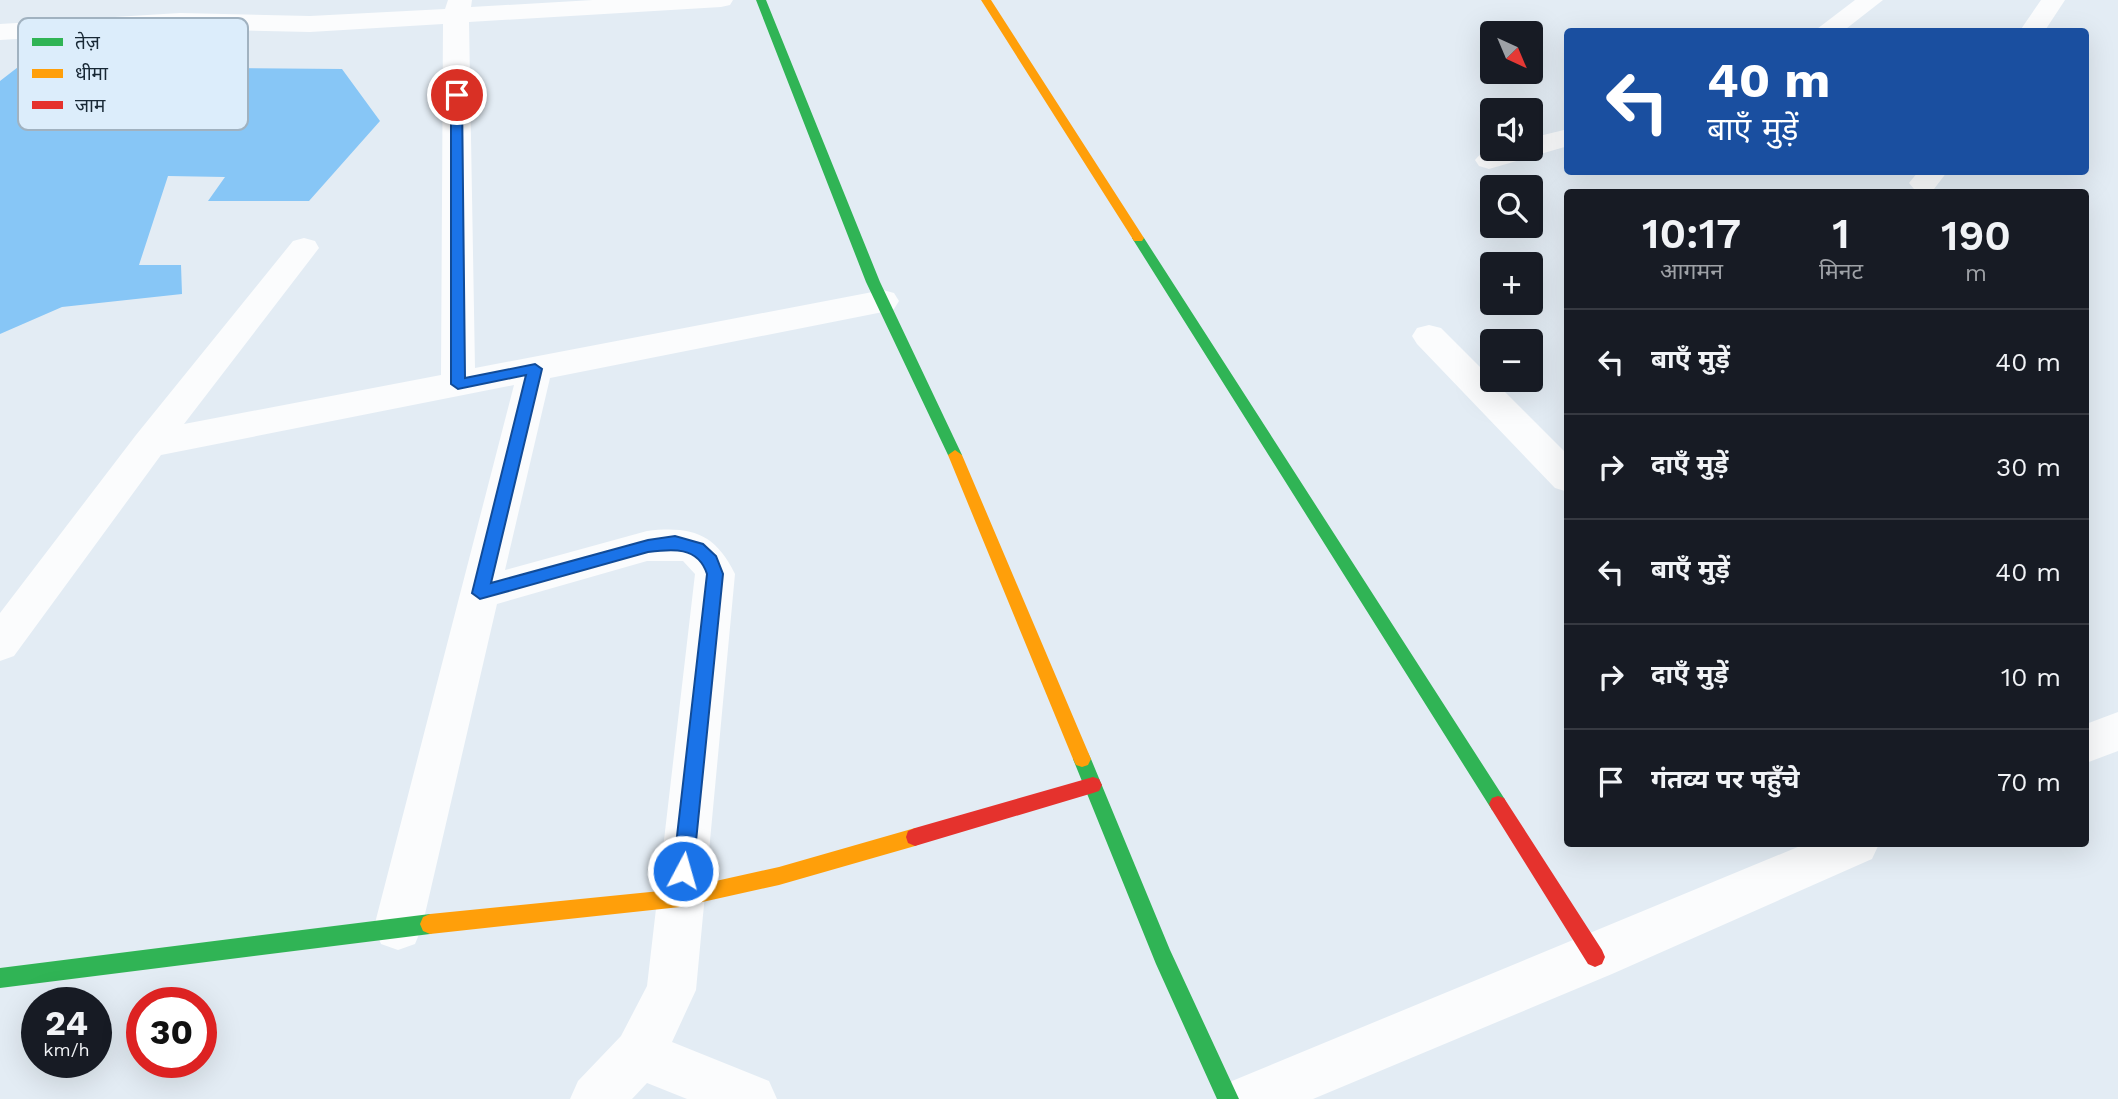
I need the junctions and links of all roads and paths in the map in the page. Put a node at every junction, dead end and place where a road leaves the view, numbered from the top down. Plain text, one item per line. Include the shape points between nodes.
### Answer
1 (67, 0) edge
2 (706, 0) edge
3 (720, 0) edge
4 (761, 0) edge
5 (986, 0) edge
6 (1871, 0) edge
7 (2053, 0) edge
8 (458, 8) edge
9 (61, 18) edge
10 (248, 23) edge
11 (1831, 28) edge
12 (2034, 28) edge
13 (18, 31) edge
14 (0, 32) edge
15 (1564, 137) edge
16 (1543, 144) edge
17 (304, 248) dead end
18 (883, 301) junction
19 (1429, 336) dead end
20 (535, 369) junction
21 (458, 384) junction
22 (149, 444) junction
23 (1564, 474) edge
24 (480, 593) junction
25 (0, 644) edge
26 (2118, 731) edge
27 (2089, 743) edge
28 (1093, 785) junction
29 (1849, 847) edge
30 (680, 898) junction
31 (398, 928) junction
32 (1595, 957) junction
33 (0, 978) edge
34 (639, 1054) junction
35 (596, 1099) edge
36 (751, 1099) edge
37 (1228, 1099) edge
38 (1250, 1099) edge

1 - 9 street
2 - 3 street
2 - 8 street
4 - 18 street
5 - 32 street
6 - 11 street
7 - 12 street
8 - 10 street via 310,24
8 - 21 street
13 - 14 street
15 - 16 street
17 - 22 street
18 - 20 street
18 - 28 street via 971,490
19 - 23 street
20 - 21 street
20 - 24 street
21 - 22 street
22 - 25 street
24 - 30 street via 675,542 698,549 711,560 715,574
24 - 31 street
26 - 27 street
28 - 30 street via 779,876
28 - 37 street via 1163,957
29 - 32 street
30 - 31 street
30 - 34 street via 671,990
31 - 33 street
32 - 38 street
34 - 35 street
34 - 36 street

